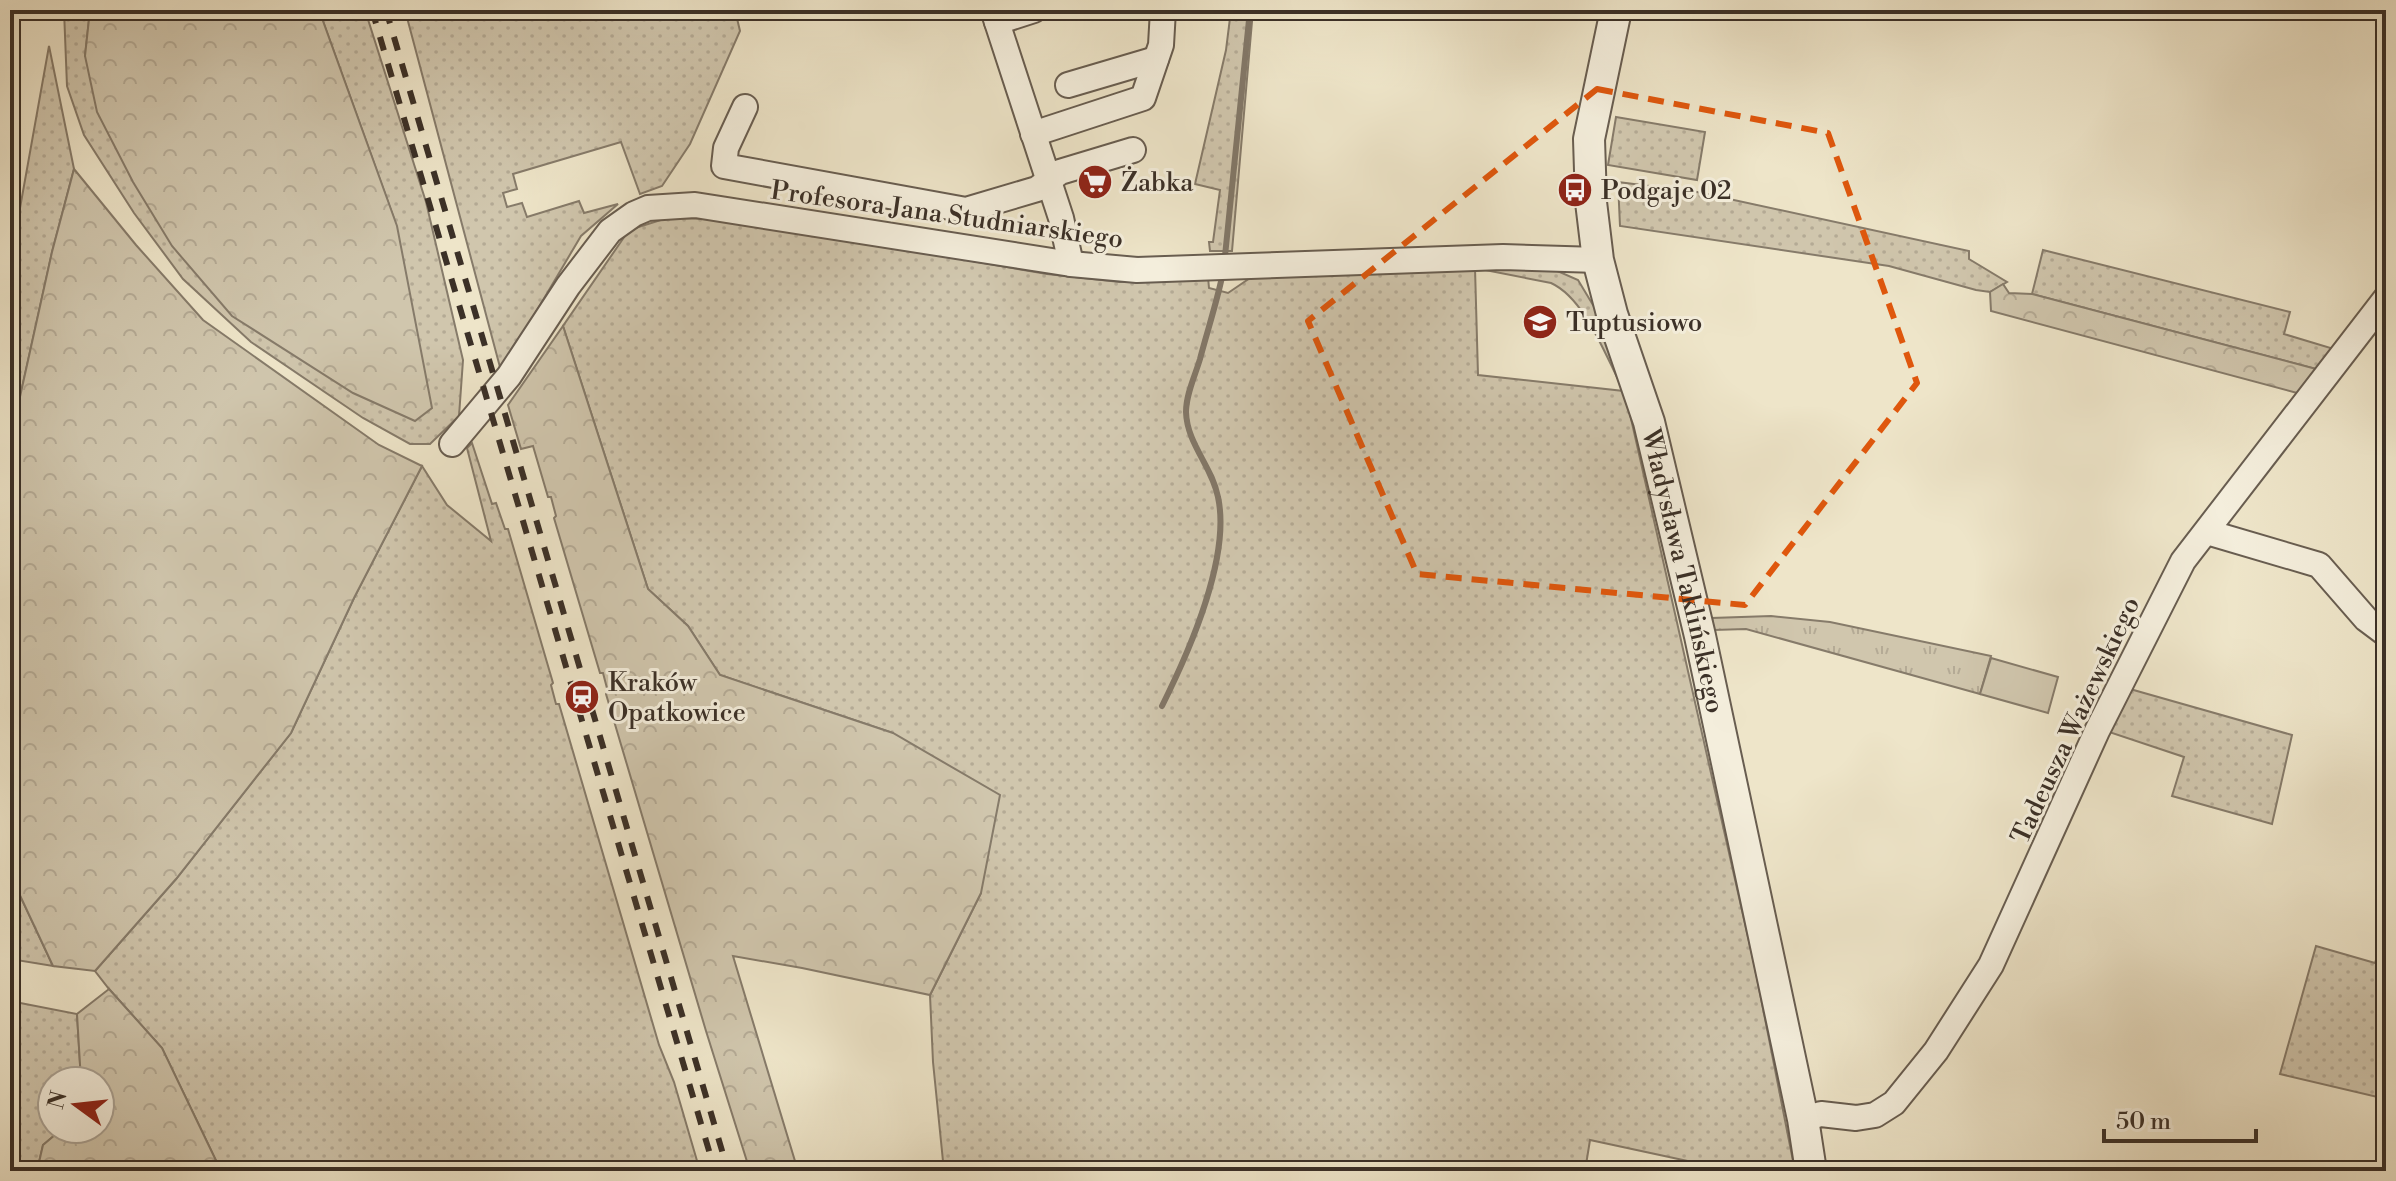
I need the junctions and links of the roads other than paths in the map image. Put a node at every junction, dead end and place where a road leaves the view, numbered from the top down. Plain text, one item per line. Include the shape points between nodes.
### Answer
1 (1034, 10) edge
2 (1163, 10) edge
3 (1616, 10) edge
4 (995, 16) edge
5 (1156, 59) junction
6 (1068, 85) dead end
7 (745, 107) dead end
8 (1033, 134) junction
9 (1133, 150) dead end
10 (1048, 181) junction
11 (1598, 260) junction
12 (1071, 264) junction
13 (2386, 298) edge
14 (452, 444) dead end
15 (2207, 532) junction
16 (2386, 634) edge
17 (1804, 1127) junction
18 (1811, 1171) edge

1 - 4 street
2 - 5 street
3 - 11 street, Władysława Taklińskiego via 1589,139
4 - 8 street
5 - 6 street
5 - 8 street via 1143,98
7 - 10 street via 726,148 724,166 966,210
8 - 10 street
9 - 10 street via 1060,172
10 - 12 street
11 - 12 street, Profesora Jana Studniarskiego via 1503,257 1137,270
11 - 17 street, Władysława Taklińskiego via 1649,422 1694,608
12 - 14 street, Profesora Jana Studniarskiego via 695,205 648,208 600,242 509,376
13 - 15 street, Tadeusza Ważewskiego
15 - 16 street via 2319,565
15 - 17 street, Tadeusza Ważewskiego via 2183,561 2103,718 1991,965 1936,1051 1894,1103 1875,1115 1821,1114
17 - 18 street, Władysława Taklińskiego

